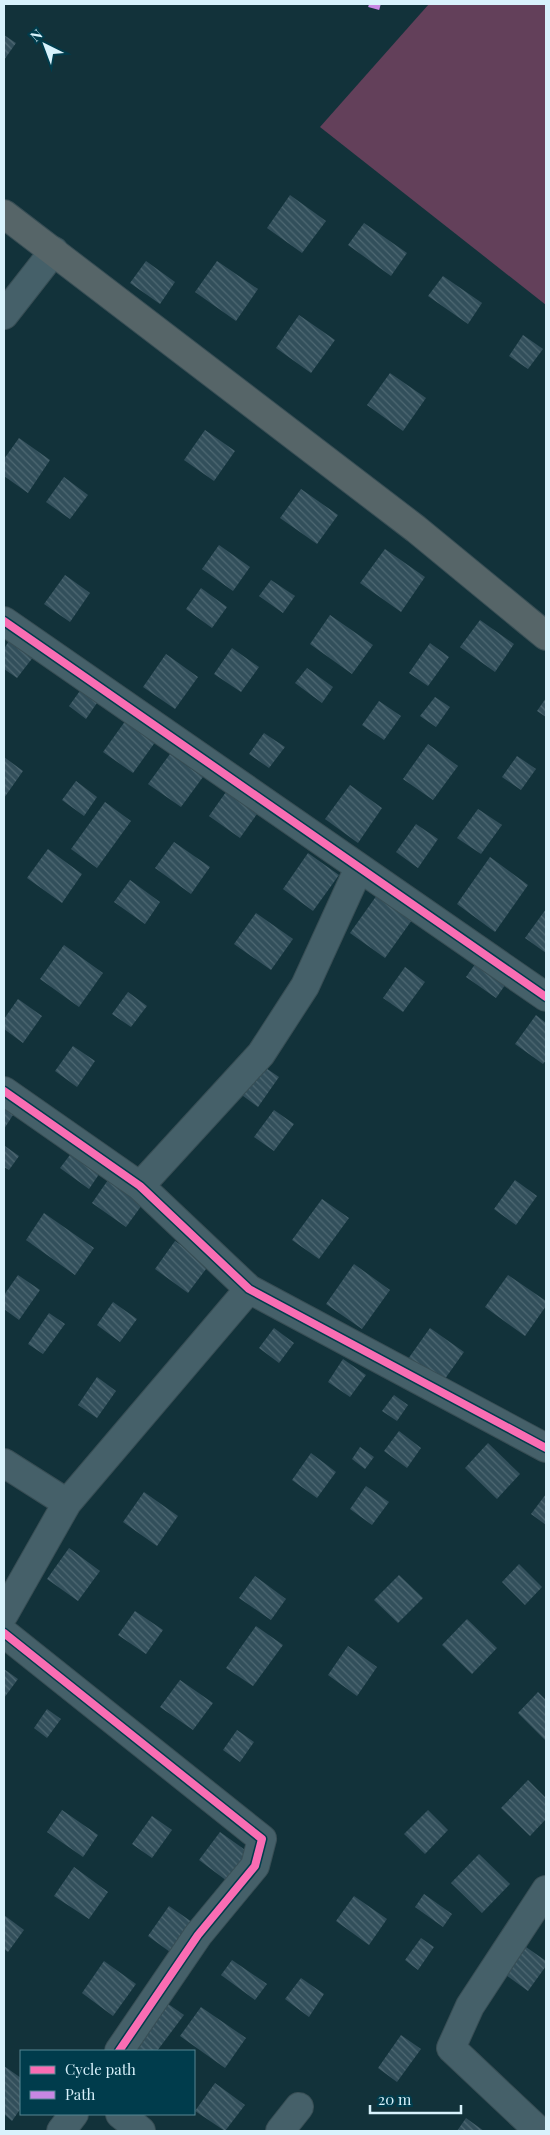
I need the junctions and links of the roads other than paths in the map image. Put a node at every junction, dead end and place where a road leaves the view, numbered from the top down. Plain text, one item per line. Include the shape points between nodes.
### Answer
1 (4, 214) edge
2 (54, 251) junction
3 (4, 315) edge
4 (4, 621) edge
5 (546, 636) edge
6 (360, 868) junction
7 (546, 997) edge
8 (4, 1091) edge
9 (140, 1186) junction
10 (249, 1289) junction
11 (546, 1448) edge
12 (4, 1463) edge
13 (67, 1503) junction
14 (4, 1614) edge
15 (4, 1633) edge
16 (546, 1890) edge
17 (120, 2050) edge
18 (299, 2107) dead end
19 (73, 2115) edge
20 (121, 2115) edge
21 (61, 2131) edge
22 (142, 2131) edge
23 (280, 2131) edge
24 (539, 2131) edge

1 - 2 main road
2 - 3 street
2 - 5 main road via 416,529
4 - 6 street
6 - 7 street
6 - 9 street via 305,986 261,1054
8 - 9 street
9 - 10 street
10 - 11 street
10 - 13 street
12 - 13 street
13 - 14 street
15 - 17 street via 262,1839 255,1866 198,1935
16 - 24 street via 470,2006 451,2048
18 - 23 street
19 - 21 street
20 - 22 street

